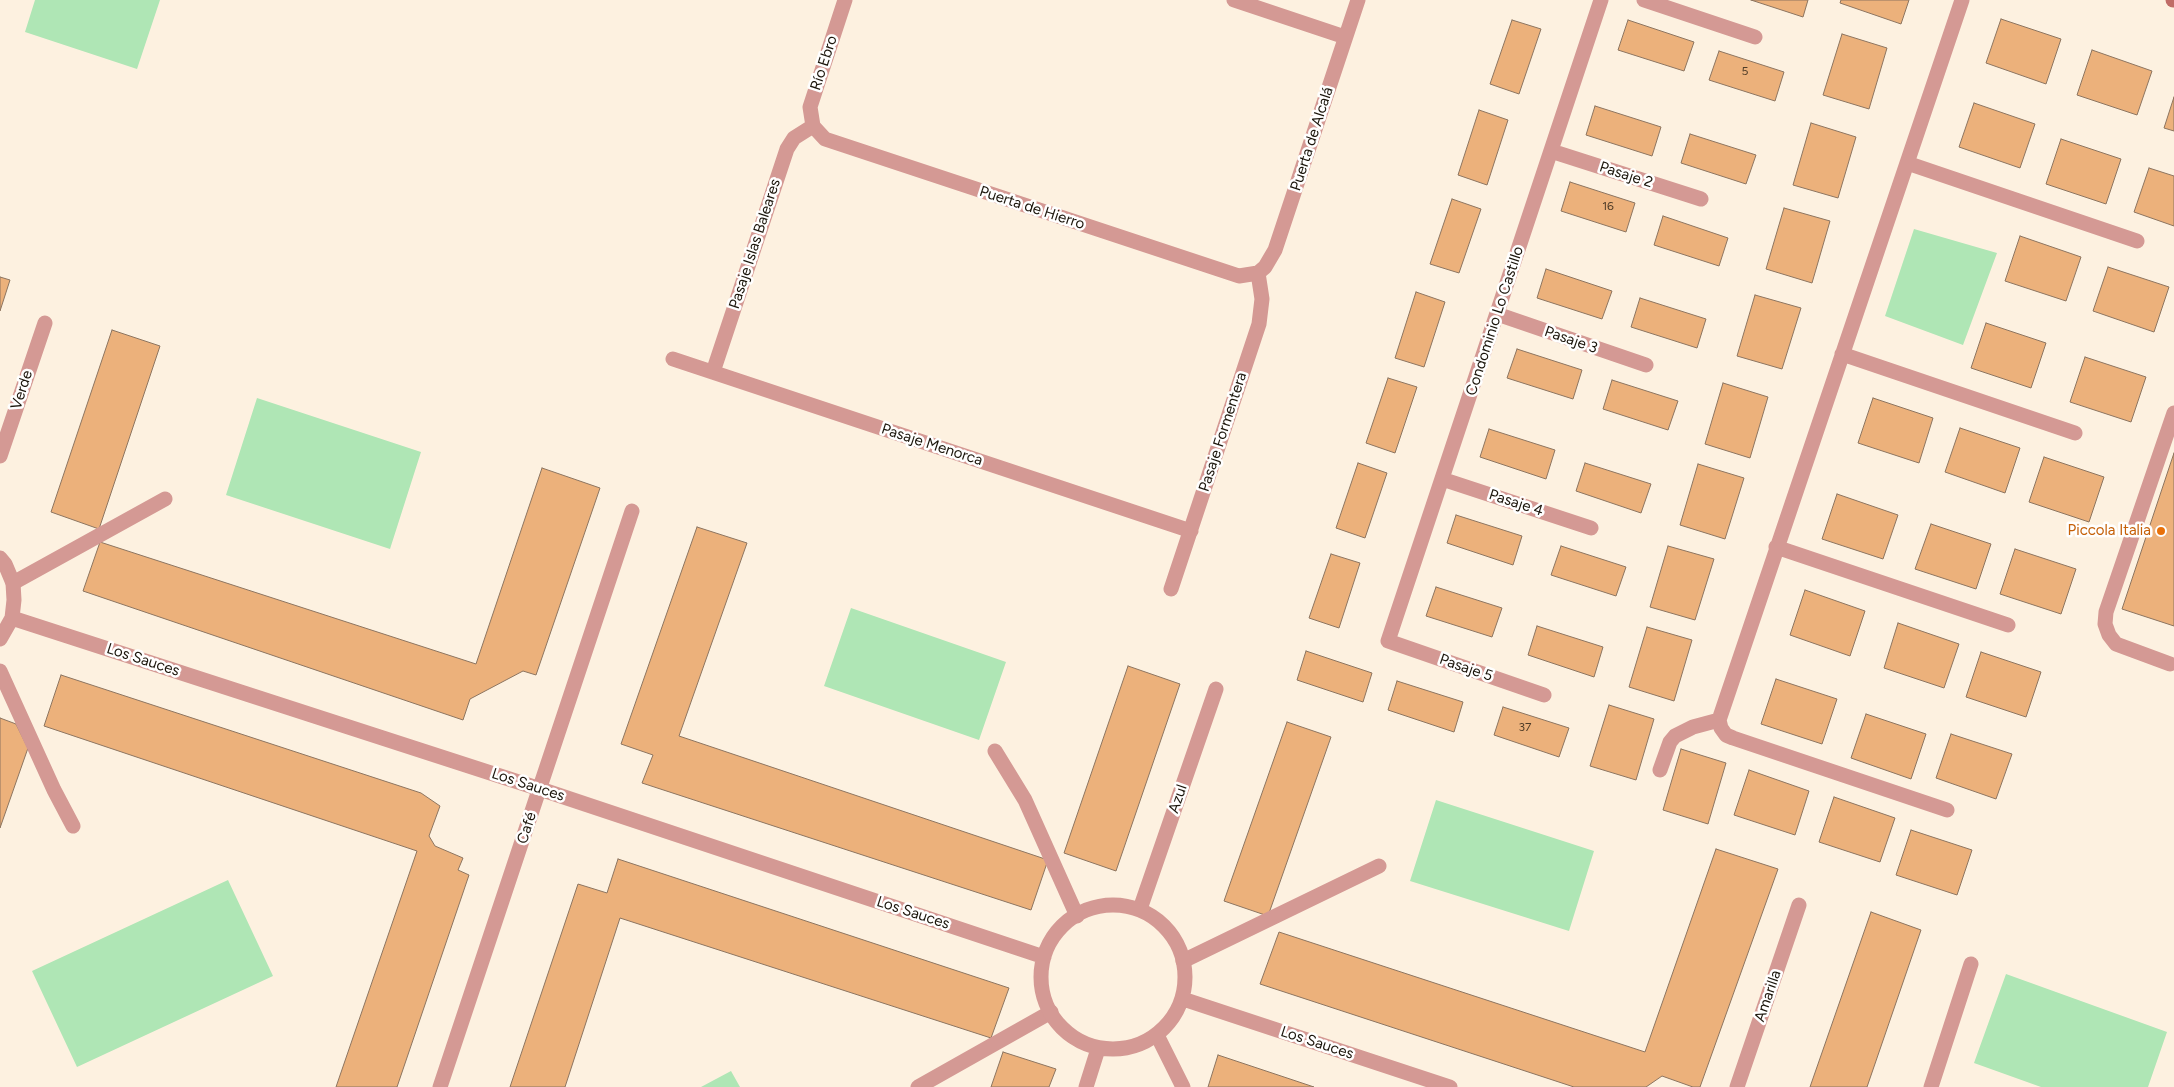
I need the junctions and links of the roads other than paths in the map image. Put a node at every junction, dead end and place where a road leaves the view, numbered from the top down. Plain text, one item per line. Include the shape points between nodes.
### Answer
1 (845, 0) edge
2 (1234, 0) edge
3 (1358, 0) edge
4 (1601, 0) edge
5 (1644, 0) edge
6 (1962, 0) edge
7 (1345, 37) junction
8 (1755, 37) dead end
9 (813, 126) junction
10 (1551, 151) junction
11 (1907, 162) junction
12 (1701, 199) dead end
13 (2137, 241) dead end
14 (1258, 272) junction
15 (1497, 314) junction
16 (45, 323) dead end
17 (1842, 354) junction
18 (673, 359) dead end
19 (1646, 365) dead end
20 (713, 372) junction
21 (2174, 413) edge
22 (2075, 433) dead end
23 (0, 456) edge
24 (1442, 479) junction
25 (164, 499) dead end
26 (632, 511) dead end
27 (1591, 528) dead end
28 (1191, 531) junction
29 (1776, 547) junction
30 (0, 558) edge
31 (13, 583) junction
32 (1171, 589) dead end
33 (12, 618) junction
34 (2008, 625) dead end
35 (0, 639) edge
36 (1388, 641) joint
37 (2170, 664) dead end
38 (0, 671) edge
39 (1216, 689) dead end
40 (1544, 695) dead end
41 (1719, 720) junction
42 (995, 751) dead end
43 (1660, 770) dead end
44 (540, 789) junction
45 (1947, 810) dead end
46 (73, 826) dead end
47 (1379, 866) dead end
48 (1799, 906) dead end
49 (1140, 909) junction
50 (1077, 916) junction
51 (1044, 957) junction
52 (1183, 961) junction
53 (1971, 964) dead end
54 (1184, 999) junction
55 (1051, 1012) junction
56 (1157, 1035) junction
57 (1098, 1049) junction
58 (440, 1087) edge
59 (918, 1087) edge
60 (1086, 1087) edge
61 (1183, 1087) edge
62 (1450, 1087) edge
63 (1737, 1087) edge
64 (1931, 1087) edge

1 - 9 street, Río Ebro via 810,107
2 - 7 street
3 - 7 street, Puerta de Alcalá
4 - 10 street, Condominio Lo Castillo
5 - 8 street
6 - 11 street
7 - 14 street, Puerta de Alcalá via 1275,250 1266,267
9 - 14 street, Puerta de Hierro via 833,143 1164,252 1239,276
9 - 20 street, Pasaje Islas Baleares via 794,138 787,149
10 - 12 street, Pasaje 2
10 - 15 street, Condominio Lo Castillo
11 - 13 street
11 - 17 street
14 - 28 street, Pasaje Formentera via 1262,298 1259,324
15 - 19 street, Pasaje 3
15 - 24 street, Condominio Lo Castillo
16 - 23 street, Verde
17 - 22 street
17 - 29 street
18 - 20 street, Pasaje Menorca
20 - 28 street, Pasaje Menorca
21 - 37 street via 2106,612 2105,624 2116,644
24 - 27 street, Pasaje 4
24 - 36 street, Condominio Lo Castillo
25 - 31 street
26 - 44 street, Café
28 - 32 street, Pasaje Formentera
29 - 34 street
29 - 41 street
30 - 31 street
31 - 33 street
33 - 35 street
33 - 44 street, Los Sauces
36 - 40 street, Pasaje 5
38 - 46 street
39 - 49 street, Azul
41 - 43 street via 1675,736
41 - 45 street via 1720,728 1733,738
42 - 50 street via 1026,800
44 - 51 street, Los Sauces
44 - 58 street, Café
47 - 52 street
48 - 63 street, Amarilla
49 - 50 street via 1119,904 1094,906
49 - 52 street via 1162,923 1178,943
50 - 51 street via 1062,924 1047,945
51 - 55 street via 1040,972 1043,998
52 - 54 street via 1187,974
53 - 64 street
54 - 56 street via 1167,1027
54 - 62 street, Los Sauces
55 - 57 street via 1060,1027 1080,1042
55 - 59 street
56 - 57 street via 1146,1043 1124,1050
56 - 61 street
57 - 60 street

